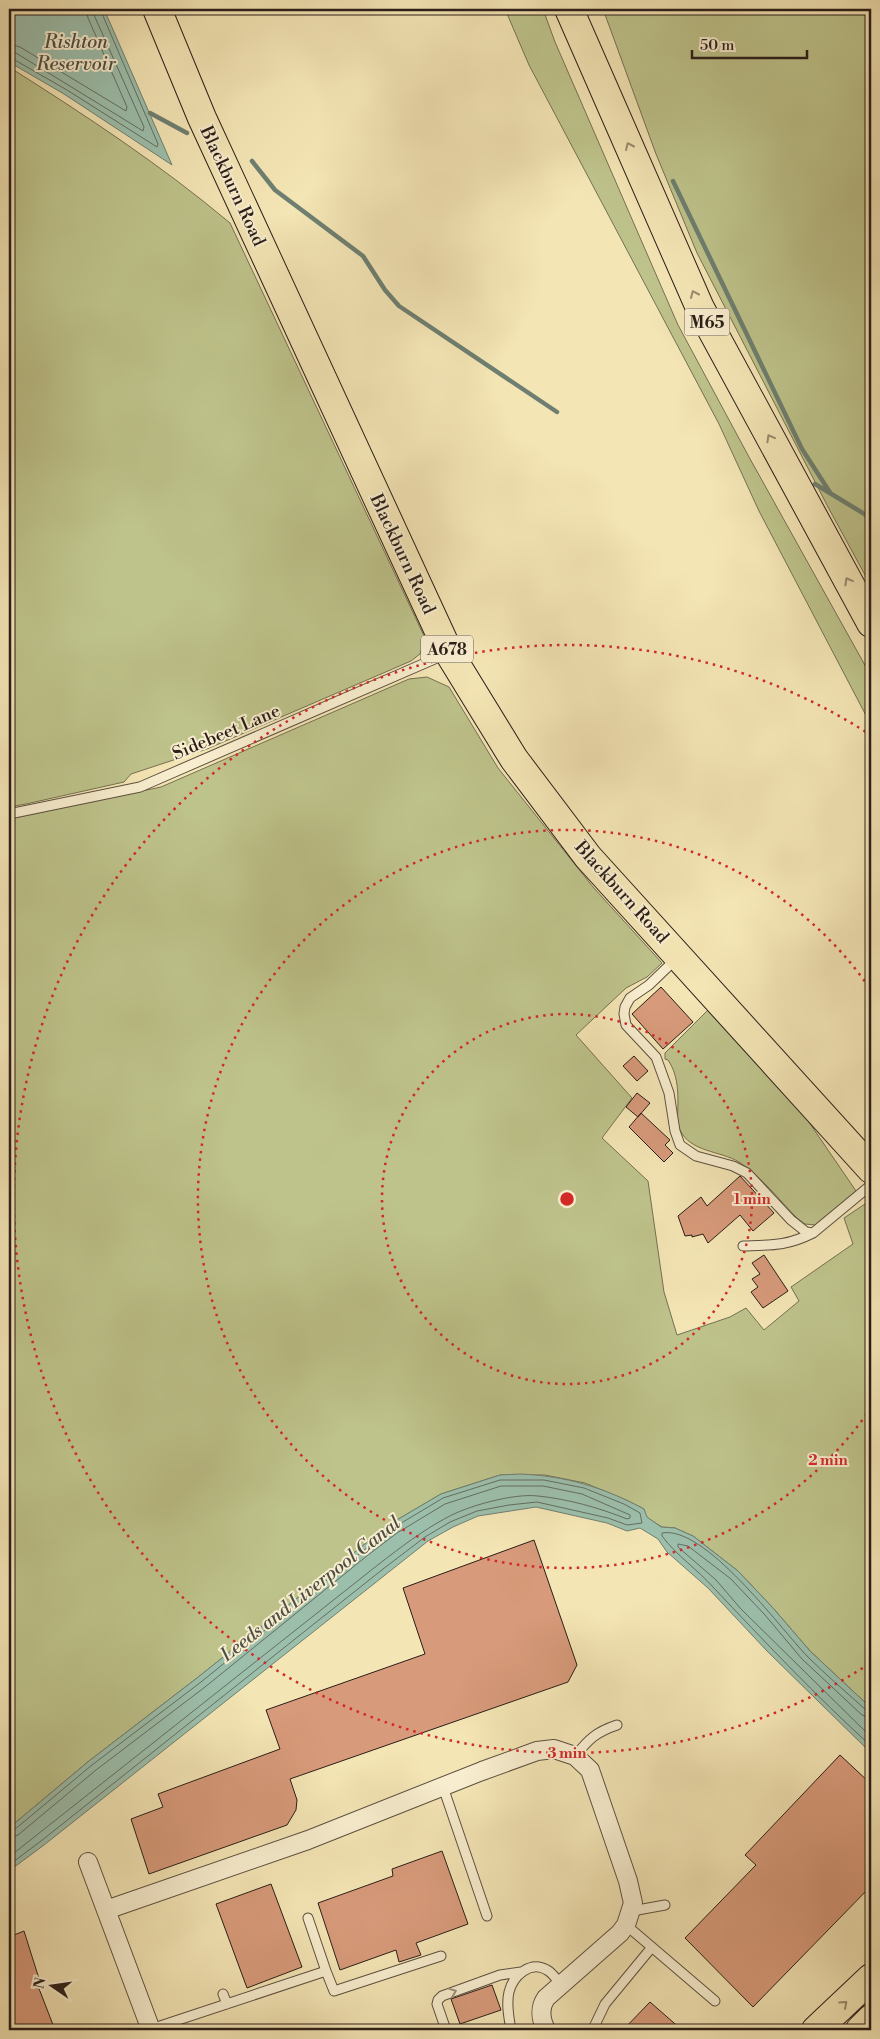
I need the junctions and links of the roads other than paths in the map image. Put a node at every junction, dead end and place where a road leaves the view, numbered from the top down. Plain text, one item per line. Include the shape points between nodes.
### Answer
1 (156, 9) edge
2 (569, 9) edge
3 (871, 623) edge
4 (449, 653) junction
5 (9, 814) edge
6 (679, 956) junction
7 (871, 1169) edge
8 (871, 1185) edge
9 (813, 1233) junction
10 (743, 1246) dead end
11 (617, 1725) dead end
12 (575, 1756) junction
13 (443, 1787) junction
14 (88, 1862) dead end
15 (665, 1905) dead end
16 (106, 1910) junction
17 (486, 1916) dead end
18 (308, 1918) dead end
19 (626, 1923) junction
20 (652, 1947) junction
21 (441, 1956) dead end
22 (326, 1971) junction
23 (521, 1972) junction
24 (871, 1978) edge
25 (560, 1984) junction
26 (223, 1994) dead end
27 (715, 2001) dead end
28 (227, 2004) junction
29 (871, 2019) edge
30 (594, 2027) dead end
31 (151, 2030) edge
32 (446, 2030) edge
33 (511, 2030) edge
34 (546, 2030) edge
35 (816, 2030) edge
36 (860, 2030) edge

1 - 4 main road, Blackburn Road / A678 via 202,118
3 -> 2 main road, M65 via 700,308
4 - 5 lane, Sidebeet Lane via 140,787
4 - 6 main road, Blackburn Road / A678 via 514,759 588,857
6 - 7 main road, Blackburn Road / A678
6 - 9 lane via 630,998 624,1014 626,1025 656,1058 669,1093 680,1146 696,1156 747,1172 791,1220 806,1232
8 - 9 lane
9 - 10 lane via 795,1242
11 - 12 lane via 589,1739
12 - 13 street via 554,1748 537,1751
12 - 19 street via 590,1770 628,1881 633,1903
13 - 16 street via 308,1840
13 - 17 lane
14 - 16 street
15 - 19 lane
16 - 31 street
18 - 22 lane
19 - 20 lane
19 - 25 street
20 - 27 lane
20 - 30 lane via 606,2004
21 - 22 lane via 334,1991
22 - 28 lane
23 - 25 lane via 545,1969
32 -> 23 lane via 437,2004 442,1996 500,1975
23 - 33 lane via 509,1993
35 -> 24 main road
25 - 34 street via 541,2005
26 - 28 lane
28 - 31 lane
29 - 36 main road

